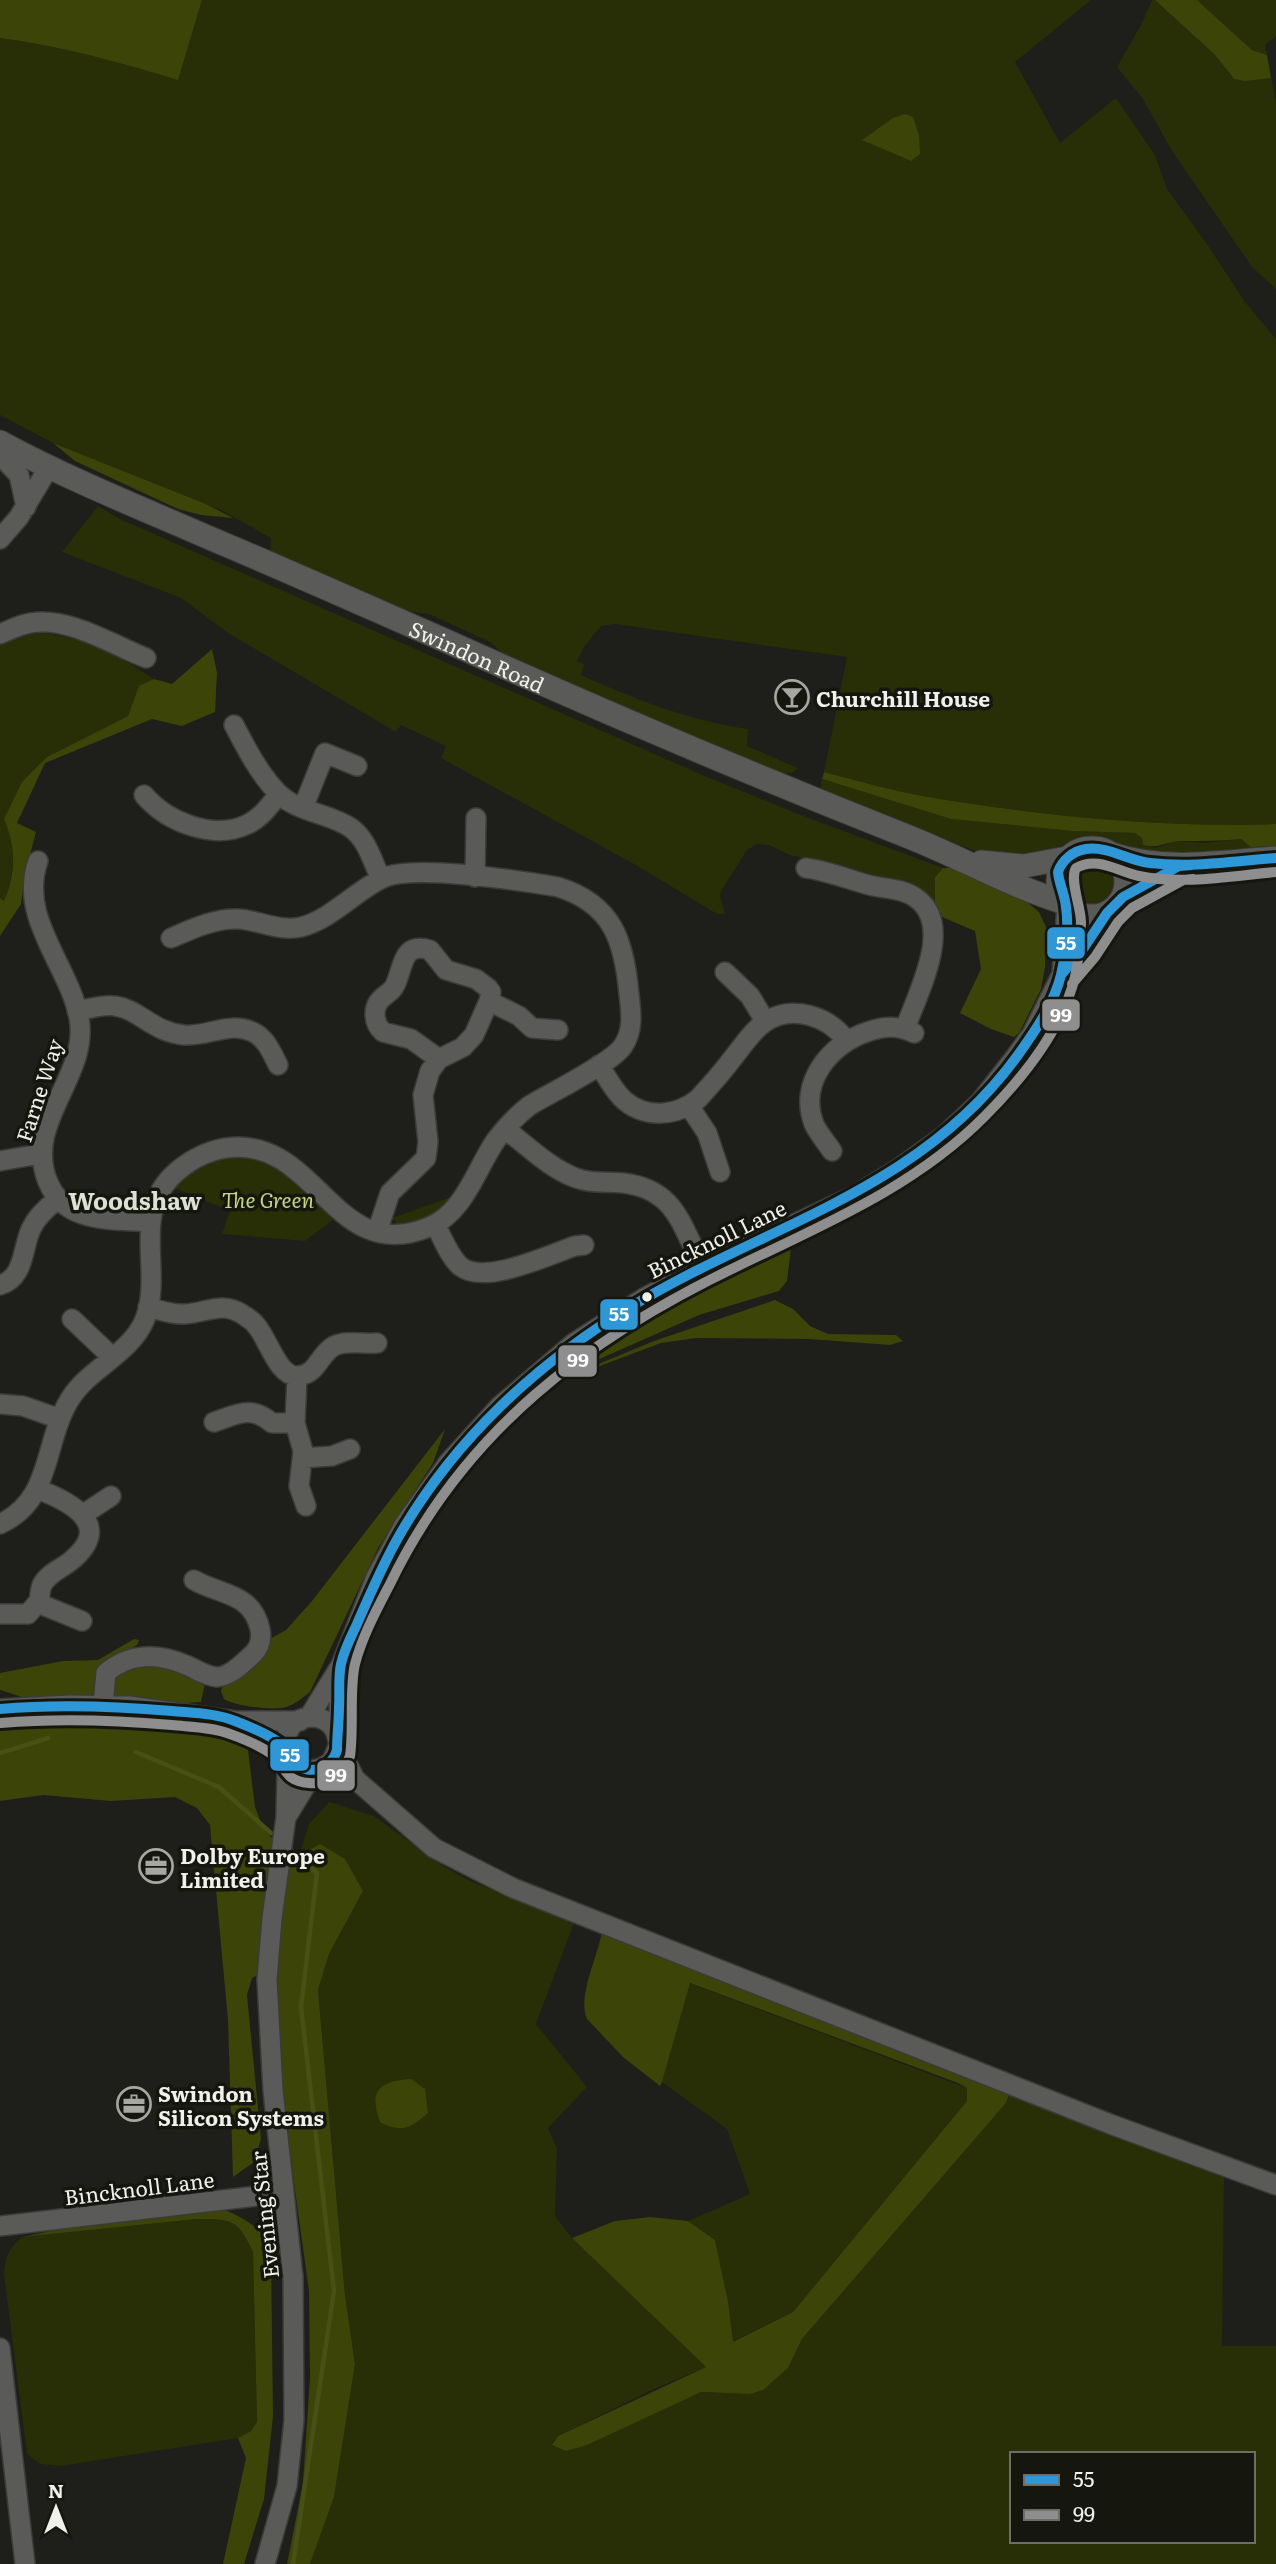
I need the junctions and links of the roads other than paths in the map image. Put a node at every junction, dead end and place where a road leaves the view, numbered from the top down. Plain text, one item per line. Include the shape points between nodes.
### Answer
1 (0, 442) edge
2 (0, 455) edge
3 (48, 467) junction
4 (26, 507) junction
5 (0, 539) edge
6 (0, 634) edge
7 (146, 659) dead end
8 (234, 725) dead end
9 (357, 766) dead end
10 (279, 794) junction
11 (144, 796) dead end
12 (303, 808) junction
13 (476, 818) dead end
14 (1111, 854) junction
15 (961, 858) junction
16 (1067, 858) junction
17 (1276, 859) edge
18 (38, 861) dead end
19 (1180, 866) junction
20 (806, 868) dead end
21 (475, 877) junction
22 (381, 879) junction
23 (1066, 904) junction
24 (1115, 905) junction
25 (171, 938) dead end
26 (725, 972) dead end
27 (1062, 974) junction
28 (489, 1001) junction
29 (78, 1011) junction
30 (765, 1021) junction
31 (558, 1030) dead end
32 (846, 1040) junction
33 (439, 1059) junction
34 (599, 1065) junction
35 (278, 1066) dead end
36 (689, 1106) junction
37 (505, 1129) junction
38 (832, 1150) dead end
39 (40, 1154) junction
40 (0, 1161) edge
41 (720, 1172) dead end
42 (57, 1200) junction
43 (150, 1222) junction
44 (435, 1224) junction
45 (377, 1232) junction
46 (584, 1245) dead end
47 (703, 1267) junction
48 (0, 1285) edge
49 (148, 1307) junction
50 (72, 1319) dead end
51 (377, 1343) dead end
52 (112, 1357) junction
53 (297, 1376) junction
54 (0, 1404) edge
55 (60, 1419) junction
56 (214, 1422) dead end
57 (295, 1423) junction
58 (351, 1448) dead end
59 (303, 1458) junction
60 (37, 1489) junction
61 (111, 1496) dead end
62 (306, 1506) dead end
63 (84, 1514) junction
64 (0, 1524) edge
65 (194, 1580) dead end
66 (39, 1601) junction
67 (0, 1614) edge
68 (82, 1621) dead end
69 (341, 1665) junction
70 (103, 1705) junction
71 (0, 1709) edge
72 (304, 1719) junction
73 (236, 1721) junction
74 (337, 1738) junction
75 (288, 1752) junction
76 (321, 1768) junction
77 (355, 1779) junction
78 (286, 1817) junction
79 (1276, 2185) edge
80 (283, 2193) junction
81 (0, 2226) edge
82 (0, 2348) edge
83 (25, 2564) edge
84 (265, 2564) edge

1 - 3 main road, Swindon Road
2 - 4 street via 19,475
3 - 4 street
3 - 15 main road, Swindon Road via 679,744
4 - 5 street
6 - 7 street via 30,623 66,624
8 - 10 street
9 - 12 street via 325,753
10 - 11 street via 260,817 225,831 180,821 162,813
10 - 12 street
12 - 22 street via 351,828 361,837
13 - 21 street
14 - 16 main road via 1086,848
14 - 19 main road
14 - 24 main road via 1125,877
15 - 16 main road, Swindon Road via 1012,866
15 - 23 main road, Swindon Road via 1007,882
16 - 23 main road via 1058,876
17 - 19 main road
18 - 29 street, Farne Way via 32,885 36,912
19 - 24 main road
20 - 32 street via 905,892 927,909 933,923 934,939 909,1031 895,1026
21 - 22 street via 407,873
21 - 34 street via 572,891 593,903 612,926 623,949 631,1025 623,1046
22 - 25 street via 299,927 223,920
23 - 24 main road via 1082,915 1096,916
23 - 27 street, Bincknoll Lane
24 - 27 street, Bincknoll Lane
26 - 30 street via 750,996
27 - 47 street, Bincknoll Lane via 1016,1056 944,1136 854,1196
28 - 31 street via 532,1028
28 - 33 street via 468,1041
28 - 33 street via 488,988 476,979 446,970 430,950 418,948 408,954 394,986 377,1005 376,1024 383,1032 418,1043
29 - 35 street via 116,1006 162,1030 185,1035 220,1028 247,1030 265,1043
29 - 39 street, Farne Way via 77,1051
30 - 32 street via 796,1014 819,1017
30 - 36 street
32 - 38 street via 825,1058 810,1102 814,1124
33 - 45 street via 423,1096 426,1158 390,1193
34 - 36 street via 619,1096 635,1107 664,1114
34 - 37 street via 529,1106
36 - 41 street via 707,1133
37 - 44 street via 463,1197
37 - 47 street via 554,1167 579,1179 636,1185 658,1193 675,1212
39 - 40 street
39 - 42 street, Farne Way
42 - 43 street via 83,1216
42 - 48 street via 32,1226 15,1275
43 - 45 street via 159,1192 180,1169 208,1153 243,1147 288,1163 341,1214
43 - 49 street
44 - 45 street via 408,1233
44 - 46 street via 457,1263 476,1273 502,1270
47 - 69 street, Bincknoll Lane via 574,1343 473,1433 404,1525 376,1577
49 - 52 street via 138,1333
49 - 53 street via 186,1314 216,1307 233,1309 255,1324 283,1370
50 - 52 street
51 - 53 street via 337,1344 311,1371
52 - 55 street via 77,1390
53 - 57 street
54 - 55 street via 23,1406
55 - 60 street
56 - 57 street via 253,1412 272,1423
57 - 59 street
58 - 59 street via 331,1456
59 - 62 street via 299,1486
60 - 63 street
60 - 64 street via 27,1505
61 - 63 street
63 - 66 street via 88,1540 43,1583
65 - 70 street via 230,1593 250,1609 261,1635 257,1650 217,1677 172,1660 134,1657 106,1673
66 - 67 street via 28,1614
66 - 68 street
69 - 72 street, Bincknoll Lane
69 - 74 street, Bincknoll Lane
70 - 71 street
70 - 73 street
72 - 73 street
72 - 74 street via 327,1722
72 - 75 street via 289,1731
73 - 75 street
74 - 76 street via 335,1757
74 - 77 street
75 - 76 street via 302,1768
75 - 78 street, Evening Star
76 - 77 street
76 - 78 street, Evening Star
77 - 79 street via 434,1849 513,1888 1086,2115
78 - 80 street, Evening Star via 267,1980
80 - 81 street, Bincknoll Lane
80 - 84 street, Evening Star via 294,2300 293,2442 283,2506
82 - 83 street

